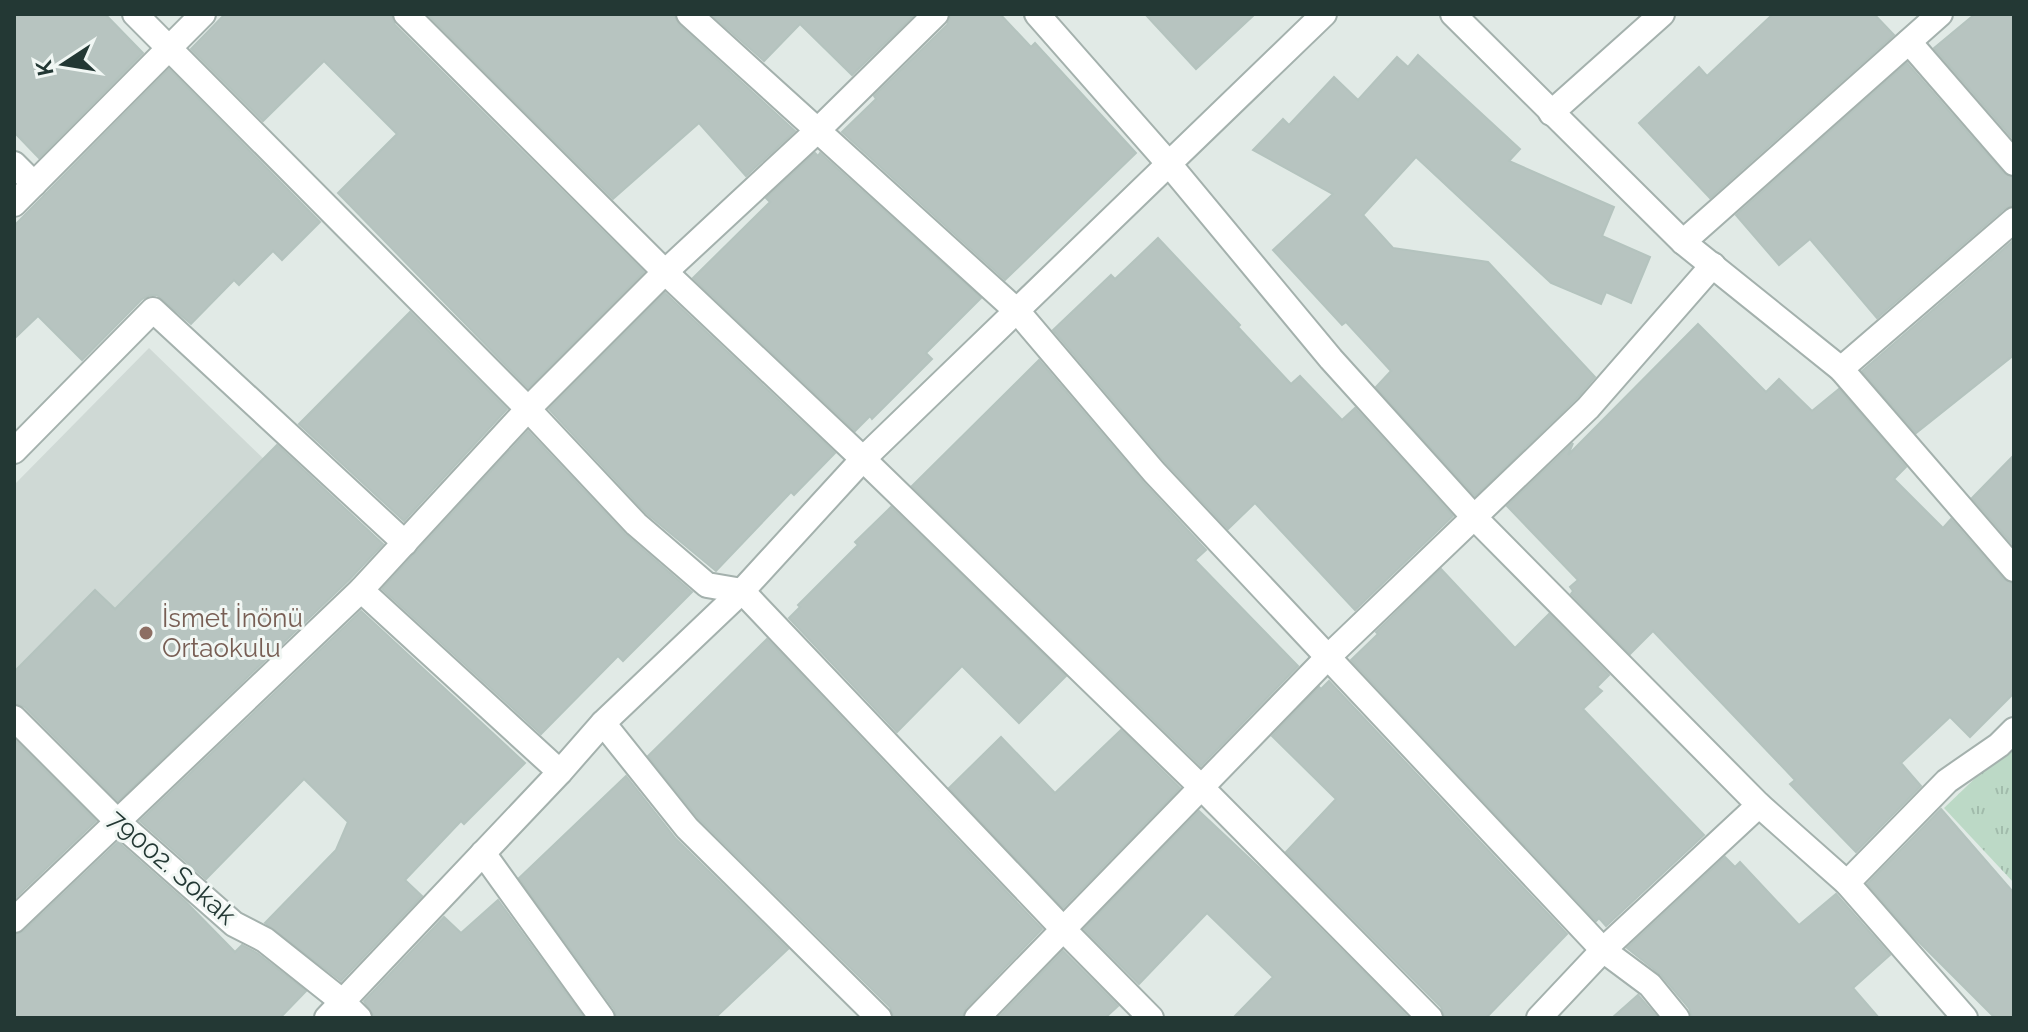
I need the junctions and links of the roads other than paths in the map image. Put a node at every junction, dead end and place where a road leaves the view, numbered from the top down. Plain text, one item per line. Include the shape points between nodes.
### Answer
1 (135, 14) edge
2 (203, 14) edge
3 (406, 14) edge
4 (689, 14) edge
5 (936, 14) edge
6 (1037, 14) edge
7 (1324, 14) edge
8 (1453, 14) edge
9 (1662, 14) edge
10 (1940, 14) edge
11 (1909, 42) junction
12 (168, 48) junction
13 (1551, 113) junction
14 (818, 130) junction
15 (2014, 163) edge
16 (14, 164) edge
17 (1169, 164) junction
18 (34, 184) junction
19 (14, 204) edge
20 (2014, 220) edge
21 (1683, 242) junction
22 (1713, 265) junction
23 (665, 272) junction
24 (1018, 312) junction
25 (1841, 369) junction
26 (528, 409) junction
27 (14, 451) edge
28 (863, 459) junction
29 (1473, 516) junction
30 (405, 543) junction
31 (2014, 569) edge
32 (361, 590) junction
33 (742, 591) junction
34 (1328, 657) junction
35 (14, 718) edge
36 (603, 723) junction
37 (2014, 730) edge
38 (560, 772) junction
39 (1201, 787) junction
40 (1759, 805) junction
41 (117, 821) junction
42 (483, 853) junction
43 (1847, 883) junction
44 (14, 920) edge
45 (1064, 930) junction
46 (1603, 950) junction
47 (343, 1013) edge
48 (602, 1018) edge
49 (879, 1018) edge
50 (977, 1018) edge
51 (1151, 1018) edge
52 (1430, 1018) edge
53 (1539, 1018) edge
54 (1677, 1018) edge
55 (1965, 1018) edge

1 - 12 street
2 - 12 street
3 - 23 street
4 - 14 street
5 - 14 street
6 - 17 street
7 - 17 street
8 - 13 street
9 - 13 street
10 - 11 street
11 - 15 street
11 - 21 street
12 - 18 street
12 - 26 street
13 - 21 street
14 - 23 street
14 - 24 street
16 - 18 street
17 - 24 street
17 - 29 street via 1331,359
18 - 19 street
20 - 25 street
21 - 22 street
22 - 25 street
22 - 29 street via 1588,408
23 - 26 street
23 - 28 street
24 - 28 street
24 - 34 street via 1154,472
25 - 31 street
26 - 30 street
26 - 33 street via 636,524 707,585
27 - 30 street via 153,310
28 - 33 street
28 - 39 street
29 - 34 street
29 - 40 street
30 - 32 street
32 - 38 street
32 - 41 street
33 - 36 street
33 - 45 street
34 - 39 street
34 - 46 street
35 - 41 street, 79002. Sokak
36 - 38 street
36 - 49 street via 687,828
37 - 43 street via 1947,781
38 - 42 street
39 - 45 street
39 - 52 street
40 - 43 street
40 - 46 street
41 - 44 street
41 - 47 street, 79002. Sokak via 234,924 265,940
42 - 47 street
42 - 48 street
43 - 55 street
45 - 50 street
45 - 51 street
46 - 53 street
46 - 54 street via 1650,985

